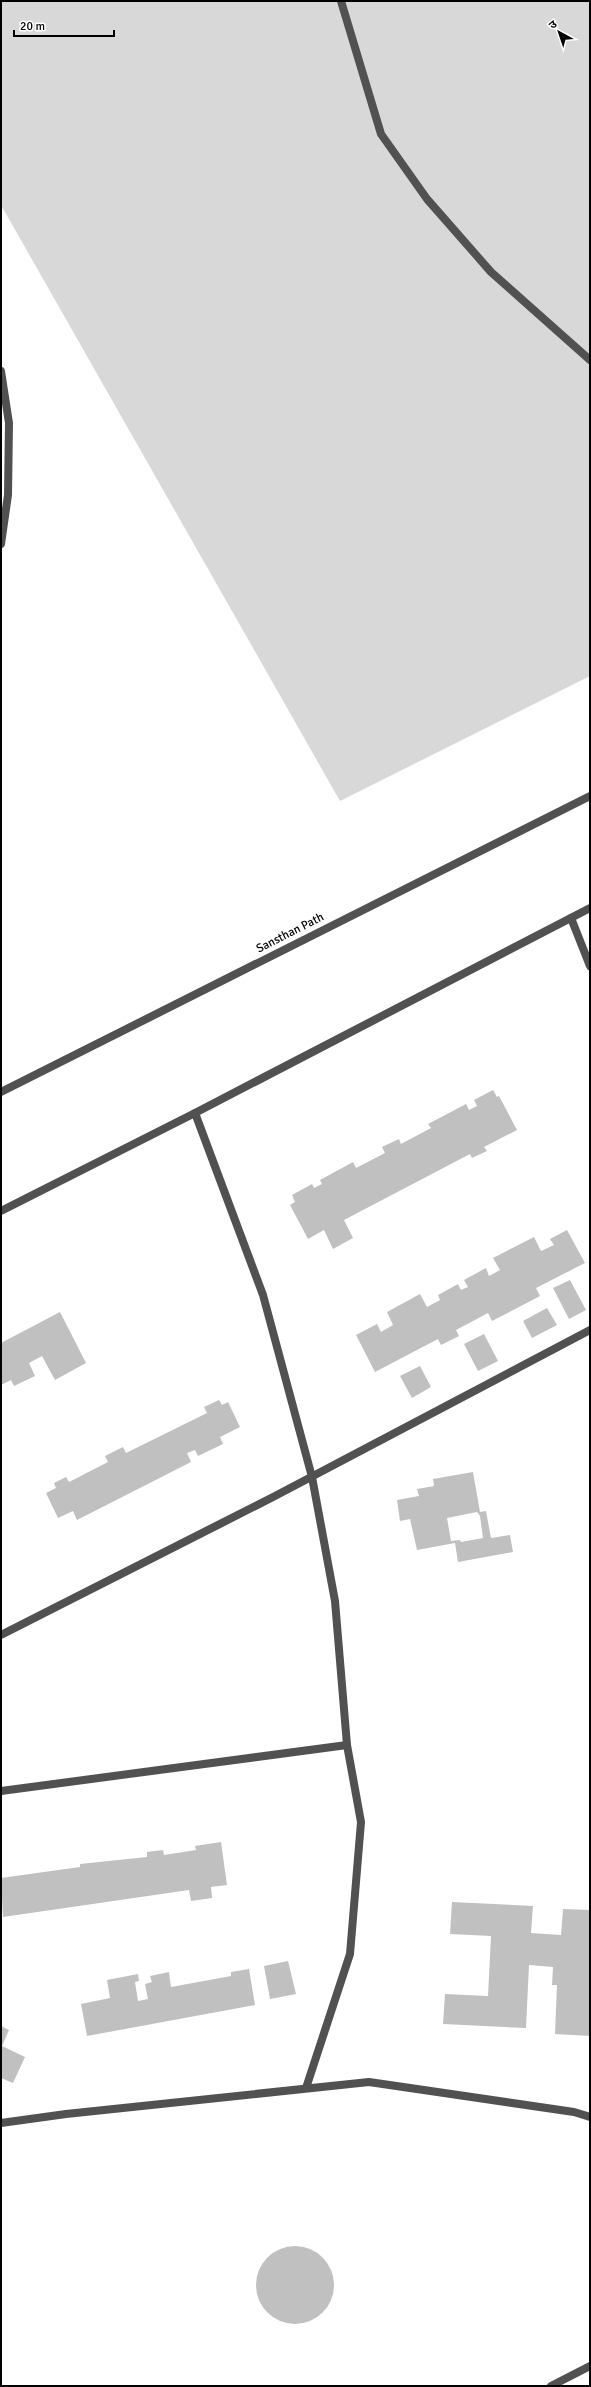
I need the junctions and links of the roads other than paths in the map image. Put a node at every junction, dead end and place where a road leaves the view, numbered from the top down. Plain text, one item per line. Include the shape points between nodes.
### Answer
1 (341, 1) edge
2 (590, 360) edge
3 (1, 371) edge
4 (1, 544) edge
5 (590, 796) edge
6 (590, 908) edge
7 (571, 918) junction
8 (590, 966) edge
9 (1, 1092) edge
10 (195, 1113) junction
11 (1, 1211) edge
12 (590, 1330) edge
13 (312, 1477) junction
14 (1, 1635) edge
15 (347, 1745) junction
16 (1, 1791) edge
17 (306, 2088) junction
18 (590, 2117) edge
19 (1, 2123) edge
20 (590, 2366) edge
21 (551, 2386) edge

1 - 2 street via 382,134 426,199 491,272
3 - 4 street via 9,424 8,494
5 - 9 street, Sansthan Path
6 - 7 street
7 - 8 street
7 - 10 street
10 - 11 street
10 - 13 street via 263,1295
12 - 13 street
13 - 14 street
13 - 15 street via 335,1601
15 - 16 street
15 - 17 street via 361,1822 350,1954
17 - 18 street via 369,2082 574,2112
17 - 19 street
20 - 21 street

